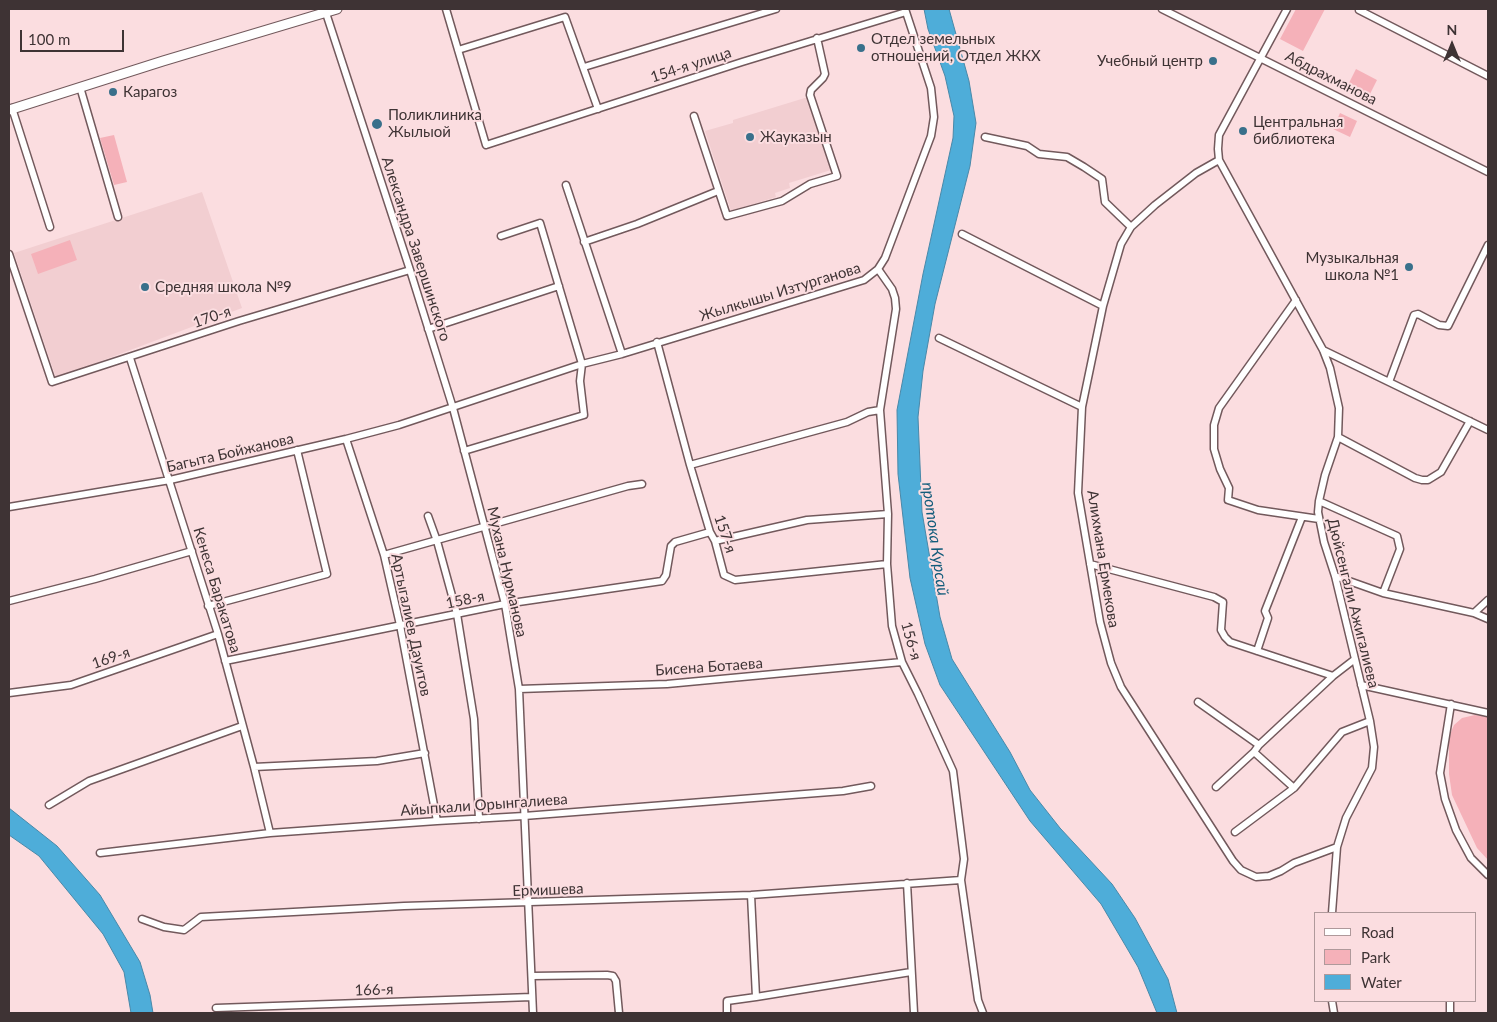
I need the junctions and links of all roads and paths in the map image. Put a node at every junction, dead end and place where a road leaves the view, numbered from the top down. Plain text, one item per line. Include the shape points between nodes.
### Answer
1 (336, 9) edge
2 (446, 9) edge
3 (776, 9) edge
4 (1162, 9) edge
5 (1287, 9) edge
6 (325, 10) edge
7 (905, 10) edge
8 (1358, 10) dead end
9 (817, 38) junction
10 (458, 50) junction
11 (1262, 57) junction
12 (584, 67) junction
13 (1488, 76) edge
14 (80, 87) junction
15 (10, 109) edge
16 (598, 109) junction
17 (694, 116) dead end
18 (985, 137) dead end
19 (1219, 160) junction
20 (1488, 172) edge
21 (566, 185) dead end
22 (718, 191) junction
23 (118, 217) dead end
24 (50, 227) dead end
25 (1131, 227) junction
26 (962, 234) dead end
27 (501, 236) dead end
28 (584, 242) junction
29 (1488, 245) edge
30 (9, 254) edge
31 (878, 269) junction
32 (410, 270) junction
33 (559, 286) junction
34 (1296, 300) junction
35 (1103, 306) junction
36 (428, 328) junction
37 (939, 338) dead end
38 (657, 342) junction
39 (1323, 350) junction
40 (622, 354) junction
41 (130, 358) junction
42 (582, 364) junction
43 (1389, 382) junction
44 (1082, 406) junction
45 (452, 408) junction
46 (880, 410) junction
47 (1470, 421) junction
48 (1488, 430) edge
49 (1338, 437) junction
50 (346, 439) junction
51 (297, 450) junction
52 (464, 451) junction
53 (690, 465) junction
54 (170, 480) junction
55 (642, 484) dead end
56 (1319, 501) junction
57 (9, 507) edge
58 (888, 514) junction
59 (428, 516) dead end
60 (1302, 517) junction
61 (1319, 519) junction
62 (485, 527) junction
63 (710, 532) junction
64 (437, 541) junction
65 (715, 541) junction
66 (192, 551) junction
67 (384, 555) junction
68 (887, 564) junction
69 (1090, 564) junction
70 (1335, 576) junction
71 (1383, 593) junction
72 (1488, 600) edge
73 (9, 601) edge
74 (505, 604) junction
75 (208, 606) junction
76 (1474, 613) junction
77 (457, 614) junction
78 (1488, 619) edge
79 (400, 625) junction
80 (218, 634) junction
81 (1257, 651) junction
82 (1355, 659) junction
83 (225, 661) junction
84 (902, 662) junction
85 (1333, 676) junction
86 (1361, 685) junction
87 (518, 689) junction
88 (9, 693) edge
89 (1198, 702) dead end
90 (1451, 704) junction
91 (1488, 713) edge
92 (1370, 721) junction
93 (242, 726) junction
94 (1259, 745) junction
95 (1254, 752) junction
96 (425, 753) junction
97 (254, 767) junction
98 (871, 786) dead end
99 (1216, 787) dead end
100 (1294, 788) junction
101 (49, 805) dead end
102 (524, 816) junction
103 (479, 819) junction
104 (437, 821) junction
105 (1235, 832) dead end
106 (270, 833) junction
107 (1337, 847) junction
108 (100, 853) dead end
109 (1488, 875) edge
110 (961, 880) junction
111 (906, 883) junction
112 (751, 895) junction
113 (528, 903) junction
114 (1332, 912) edge
115 (142, 919) dead end
116 (911, 972) junction
117 (532, 976) junction
118 (532, 997) junction
119 (756, 997) junction
120 (216, 1008) dead end
121 (533, 1013) edge
122 (619, 1013) edge
123 (727, 1013) edge
124 (914, 1013) edge
125 (983, 1013) edge

1 - 6 street
2 - 10 street
3 - 12 street
4 - 11 street, Абдрахманова
5 - 11 street, Дюйсенгали Ажигалиева
6 - 14 street
6 - 32 street, Александра Завершинского
7 - 9 street, 154-я улица
7 - 31 street, Жылкышы Изтурганова via 931,88 934,117 931,136
8 - 13 street
9 - 16 street, 154-я улица
9 - 22 street via 825,74 810,95 837,176 810,184 782,201 728,216
10 - 12 street via 565,17
10 - 16 street, 154-я улица via 486,145
11 - 19 street, Дюйсенгали Ажигалиева via 1219,135
11 - 20 street, Абдрахманова
12 - 16 street
14 - 15 street
14 - 23 street
15 - 24 street
17 - 22 street
18 - 25 street via 1027,146 1039,154 1067,158 1084,166 1102,179 1106,202
19 - 25 street, Алихмана Ермекова via 1180,185
19 - 34 street, Дюйсенгали Ажигалиева
21 - 28 street
22 - 28 street
25 - 35 street, Алихмана Ермекова via 1121,244
26 - 35 street
27 - 33 street via 540,222
28 - 40 street
29 - 43 street via 1448,326 1414,315
30 - 41 street, 170-я via 52,382
31 - 38 street, Жылкышы Изтурганова via 864,280
31 - 46 street, 156-я via 892,289 896,309
32 - 36 street, Александра Завершинского
32 - 41 street, 170-я via 239,321
33 - 36 street
33 - 42 street
34 - 39 street, Дюйсенгали Ажигалиева
34 - 60 street via 1218,408 1214,448 1229,488 1228,500 1258,510
35 - 44 street, Алихмана Ермекова
36 - 45 street, Александра Завершинского
37 - 44 street
38 - 40 street, Жылкышы Изтурганова
38 - 53 street, 157-я
39 - 43 street
39 - 49 street, Дюйсенгали Ажигалиева via 1339,408
40 - 42 street, Жылкышы Изтурганова
41 - 54 street, Кенеса Баракатова
42 - 45 street, Жылкышы Изтурганова
42 - 52 street via 580,381 584,415
43 - 47 street
44 - 69 street, Алихмана Ермекова via 1078,493
45 - 50 street, Багыта Бойжанова
45 - 52 street, Мухана Нурманова
46 - 53 street
46 - 58 street, 156-я
47 - 48 street
47 - 49 street via 1441,472 1428,480 1415,478
49 - 56 street, Дюйсенгали Ажигалиева
50 - 51 street, Багыта Бойжанова
50 - 67 street, Артыгалиев Дауитов
51 - 54 street, Багыта Бойжанова
51 - 75 street via 328,574
52 - 62 street, Мухана Нурманова
53 - 63 street, 157-я
54 - 57 street, Багыта Бойжанова
54 - 66 street, Кенеса Баракатова
55 - 62 street
56 - 61 street, Дюйсенгали Ажигалиева
56 - 71 street via 1397,536 1400,548
58 - 65 street via 807,520
58 - 68 street, 156-я
59 - 64 street
60 - 61 street
60 - 81 street via 1265,611 1268,618
61 - 70 street, Дюйсенгали Ажигалиева
62 - 64 street
62 - 74 street, Мухана Нурманова
63 - 65 street, 157-я
63 - 74 street, 158-я via 670,546 662,582
64 - 67 street
64 - 77 street
65 - 68 street, 157-я via 724,575 735,580
66 - 73 street
66 - 75 street, Кенеса Баракатова
67 - 79 street, Артыгалиев Дауитов
68 - 84 street, 156-я via 892,626
69 - 81 street via 1214,597 1222,602 1221,630 1225,637 1230,642
69 - 107 street, Алихмана Ермекова via 1104,640 1121,687 1233,861 1241,870 1256,877 1269,876
70 - 71 street
70 - 82 street, Дюйсенгали Ажигалиева
71 - 76 street
72 - 76 street
74 - 77 street, 158-я
74 - 87 street, Мухана Нурманова
75 - 80 street, Кенеса Баракатова
76 - 78 street
77 - 79 street, 158-я
77 - 103 street via 474,719
79 - 83 street, 158-я
79 - 96 street, Артыгалиев Дауитов
80 - 83 street, Кенеса Баракатова
80 - 88 street, 169-я via 71,685
81 - 85 street
82 - 85 street
82 - 86 street, Дюйсенгали Ажигалиева
83 - 93 street, Кенеса Баракатова
84 - 87 street, Бисена Ботаева via 667,684
84 - 110 street, 156-я via 953,770 964,859
85 - 94 street
86 - 90 street
86 - 92 street, Дюйсенгали Ажигалиева
87 - 102 street, Мухана Нурманова
89 - 94 street
90 - 91 street
90 - 109 street via 1440,773 1445,799 1471,858
92 - 100 street via 1342,732
92 - 107 street, Дюйсенгали Ажигалиева via 1374,748 1372,768 1346,818
93 - 97 street, Кенеса Баракатова
93 - 101 street via 89,781
94 - 95 street
95 - 99 street
95 - 100 street
96 - 97 street via 377,761
96 - 104 street, Артыгалиев Дауитов
97 - 106 street, Кенеса Баракатова
98 - 102 street, Айыпкали Орынгалиева
100 - 105 street
102 - 103 street, Айыпкали Орынгалиева
102 - 113 street, Мухана Нурманова
103 - 104 street, Айыпкали Орынгалиева
104 - 106 street, Айыпкали Орынгалиева
106 - 108 street, Айыпкали Орынгалиева
107 - 114 street, Дюйсенгали Ажигалиева
110 - 111 street, Ермишева
110 - 125 street, 156-я via 978,1000
111 - 112 street, Ермишева
111 - 116 street
112 - 113 street, Ермишева
112 - 119 street
113 - 115 street, Ермишева via 404,906 201,918 184,930 164,928
113 - 117 street, Мухана Нурманова
116 - 119 street
116 - 124 street
117 - 118 street, Мухана Нурманова
117 - 122 street via 613,976
118 - 120 street, 166-я
118 - 121 street, Мухана Нурманова
119 - 123 street via 727,1000

